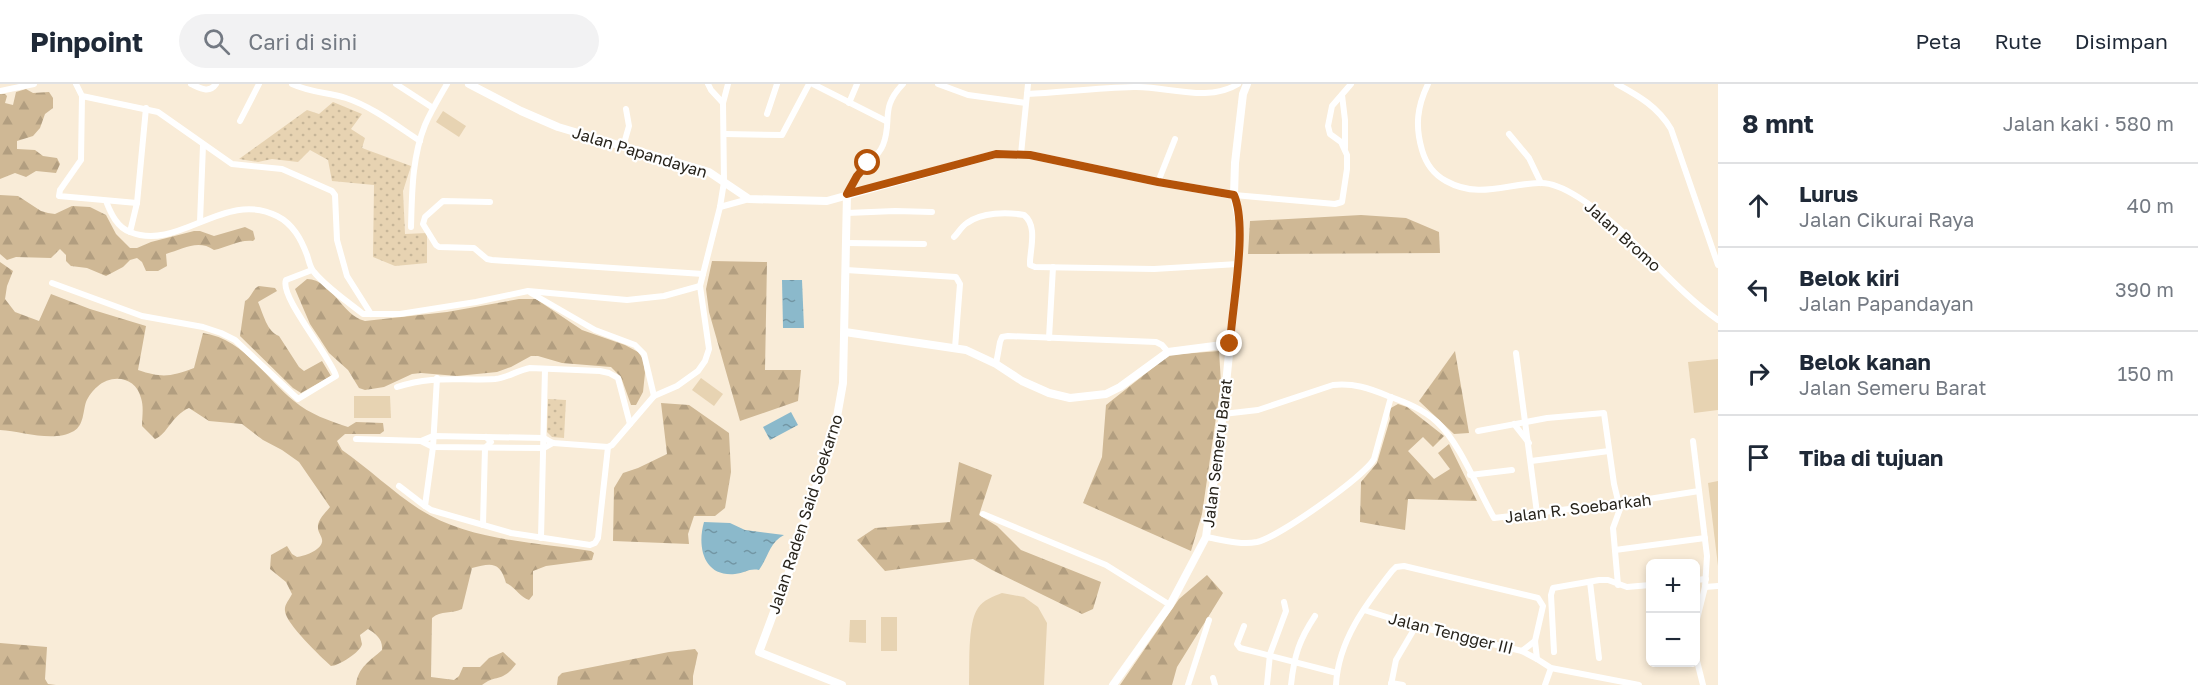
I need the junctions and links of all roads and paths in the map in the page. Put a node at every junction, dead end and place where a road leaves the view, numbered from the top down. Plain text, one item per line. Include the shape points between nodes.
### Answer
1 (34, 84) edge
2 (76, 84) edge
3 (190, 84) edge
4 (216, 84) edge
5 (260, 84) edge
6 (292, 84) edge
7 (312, 84) edge
8 (396, 84) edge
9 (447, 84) edge
10 (469, 84) edge
11 (708, 84) edge
12 (728, 84) edge
13 (777, 84) edge
14 (811, 84) edge
15 (857, 84) edge
16 (903, 84) edge
17 (938, 84) edge
18 (1028, 84) edge
19 (1238, 84) edge
20 (1247, 84) edge
21 (1351, 84) edge
22 (1428, 84) edge
23 (1617, 84) edge
24 (1129, 86) edge
25 (483, 88) edge
26 (0, 91) edge
27 (307, 91) junction
28 (1027, 94) junction
29 (1341, 95) junction
30 (81, 96) junction
31 (723, 103) junction
32 (849, 103) junction
33 (1026, 103) junction
34 (146, 108) junction
35 (434, 108) junction
36 (626, 109) dead end
37 (767, 114) dead end
38 (886, 121) junction
39 (240, 122) dead end
40 (725, 134) junction
41 (1509, 134) dead end
42 (1175, 139) dead end
43 (420, 141) junction
44 (203, 145) junction
45 (623, 147) junction
46 (1345, 148) junction
47 (1021, 154) junction
48 (724, 182) junction
49 (1158, 182) junction
50 (1541, 183) junction
51 (847, 194) junction
52 (1234, 195) junction
53 (748, 199) junction
54 (106, 201) junction
55 (490, 202) dead end
56 (136, 203) junction
57 (720, 207) junction
58 (932, 212) dead end
59 (847, 213) junction
60 (200, 222) junction
61 (411, 227) dead end
62 (130, 232) junction
63 (954, 237) dead end
64 (846, 243) junction
65 (924, 244) dead end
66 (1238, 264) junction
67 (1718, 265) edge
68 (1053, 267) junction
69 (312, 270) junction
70 (846, 270) junction
71 (704, 274) junction
72 (52, 283) dead end
73 (700, 286) junction
74 (528, 291) junction
75 (372, 314) junction
76 (1718, 320) edge
77 (845, 332) junction
78 (1049, 338) junction
79 (1230, 344) junction
80 (955, 348) junction
81 (1168, 352) junction
82 (1516, 353) dead end
83 (996, 364) junction
84 (545, 369) junction
85 (437, 378) junction
86 (397, 387) dead end
87 (654, 396) junction
88 (1391, 397) junction
89 (1223, 414) junction
90 (1527, 421) junction
91 (630, 424) junction
92 (1514, 424) junction
93 (1478, 431) dead end
94 (433, 436) junction
95 (486, 437) junction
96 (544, 438) junction
97 (356, 439) dead end
98 (421, 441) junction
99 (1693, 441) dead end
100 (553, 443) junction
101 (1530, 443) junction
102 (433, 447) junction
103 (608, 447) junction
104 (485, 448) junction
105 (544, 448) junction
106 (1609, 452) junction
107 (1531, 461) junction
108 (1512, 470) dead end
109 (1470, 474) junction
110 (399, 486) dead end
111 (1699, 491) junction
112 (1619, 503) junction
113 (425, 506) junction
114 (1537, 513) junction
115 (983, 514) dead end
116 (483, 525) junction
117 (1206, 537) junction
118 (541, 538) junction
119 (1705, 538) junction
120 (1615, 550) junction
121 (1706, 579) junction
122 (1700, 580) edge
123 (1590, 582) junction
124 (1618, 585) junction
125 (1646, 585) edge
126 (1718, 586) edge
127 (1705, 587) junction
128 (1284, 602) dead end
129 (1170, 605) junction
130 (1364, 610) junction
131 (1698, 613) edge
132 (1315, 616) dead end
133 (1209, 620) dead end
134 (1244, 626) dead end
135 (1416, 626) junction
136 (1535, 641) junction
137 (1522, 651) junction
138 (1554, 652) dead end
139 (1270, 654) junction
140 (1537, 658) junction
141 (1599, 658) dead end
142 (1293, 663) junction
143 (1698, 667) edge
144 (1551, 668) junction
145 (1337, 673) junction
146 (1600, 682) edge
147 (1390, 684) edge
148 (842, 685) edge
149 (1113, 685) edge
150 (1188, 685) edge
151 (1267, 685) edge
152 (1292, 685) edge
153 (1336, 685) edge
154 (1403, 685) edge
155 (1545, 685) edge
156 (1639, 685) edge
157 (1702, 685) edge

1 - 26 street
2 - 30 street
3 - 4 street via 206,90
5 - 39 street
6 - 27 street
7 - 27 street
8 - 35 street
9 - 35 street
10 - 25 street, Jalan Papandayan
11 - 31 street
12 - 31 street
13 - 37 street
14 - 32 street
14 - 40 street via 782,135
15 - 32 street
16 - 38 street via 891,99
17 - 33 street via 968,95
18 - 28 street
19 - 24 street via 1209,93
20 - 52 street
21 - 29 street
22 - 50 street, Jalan Bromo via 1418,109 1417,131 1424,156 1436,176 1470,190
23 - 67 street via 1650,104 1671,129
24 - 28 street
25 - 45 street, Jalan Papandayan via 521,111
27 - 43 street via 346,98
28 - 33 street
29 - 46 street
29 - 46 street via 1332,106 1328,126 1330,134
30 - 34 street
30 - 54 street via 81,160 59,196
31 - 40 street
32 - 38 street
33 - 47 street
34 - 44 street via 158,112
34 - 56 street
35 - 43 street
36 - 45 street via 629,126
38 - 51 street via 884,144
40 - 48 street
41 - 50 street via 1533,165
42 - 49 street
43 - 61 street via 412,185
44 - 60 street
44 - 75 street via 236,166 282,169 332,191 337,240 347,276
45 - 48 street, Jalan Papandayan via 709,172
46 - 52 street via 1347,169 1342,202
47 - 49 street
47 - 51 street via 996,154
48 - 53 street, Jalan Papandayan
48 - 57 street
49 - 52 street
50 - 76 street, Jalan Bromo via 1565,190 1593,208
51 - 53 street via 827,201
51 - 59 street, Jalan Raden Said Soekarno
52 - 66 street, Jalan Semeru Barat via 1239,220
53 - 57 street
54 - 56 street
54 - 62 street via 114,218
55 - 71 street via 443,201 425,217 423,224 439,247 474,248 487,260
56 - 62 street
57 - 71 street
58 - 59 street
59 - 64 street, Jalan Raden Said Soekarno
60 - 62 street via 154,236
60 - 69 street via 247,208 277,216 290,224 302,242
63 - 68 street via 966,223 982,216 1024,215 1032,228 1030,265
64 - 65 street
64 - 70 street, Jalan Raden Said Soekarno
66 - 68 street via 1154,269
66 - 79 street, Jalan Semeru Barat
68 - 78 street
69 - 72 street via 286,280 285,286 336,376 298,399 228,336 203,327 142,316
69 - 75 street via 363,314
70 - 77 street, Jalan Raden Said Soekarno
70 - 80 street via 956,277 960,284
71 - 73 street
73 - 74 street via 664,296 627,300
73 - 87 street via 709,349 705,361 677,386
74 - 75 street via 400,314
74 - 87 street via 595,330 634,345 644,354
77 - 80 street
77 - 148 street, Jalan Raden Said Soekarno via 842,390 835,428 759,652
78 - 81 street via 1155,342
78 - 83 street via 1002,338
79 - 81 street
79 - 89 street, Jalan Semeru Barat
80 - 83 street
81 - 83 street via 1120,387 1088,398 1049,393
82 - 90 street
84 - 85 street via 519,370 497,379
84 - 91 street via 600,371 618,378
84 - 96 street
85 - 86 street
85 - 94 street
87 - 91 street
88 - 89 street, Jalan R. Soebarkah via 1361,386 1333,385 1258,410
88 - 109 street, Jalan R. Soebarkah via 1420,409 1436,421 1454,443
88 - 117 street via 1374,459 1356,479 1266,539 1244,543
89 - 117 street, Jalan Semeru Barat
90 - 92 street
90 - 101 street
90 - 106 street via 1604,413
91 - 103 street
92 - 93 street
92 - 101 street
94 - 95 street
94 - 98 street
94 - 102 street
95 - 96 street
95 - 104 street via 481,443
96 - 100 street
96 - 105 street
97 - 98 street
98 - 102 street
99 - 111 street
100 - 103 street
100 - 105 street
101 - 107 street
102 - 104 street
102 - 113 street
103 - 118 street via 595,543 585,546
104 - 105 street
104 - 116 street
105 - 118 street
106 - 107 street
106 - 112 street
107 - 114 street
108 - 109 street
109 - 114 street, Jalan R. Soebarkah via 1494,518
110 - 113 street
111 - 112 street, Jalan R. Soebarkah
111 - 119 street
112 - 114 street, Jalan R. Soebarkah
112 - 120 street via 1620,512 1613,528
113 - 116 street
115 - 129 street via 1106,565
116 - 118 street
117 - 129 street, Jalan Semeru Barat
119 - 120 street
119 - 121 street
120 - 124 street
121 - 122 street
121 - 127 street
123 - 124 street via 1608,580
123 - 138 street via 1558,586 1551,591
123 - 141 street
124 - 125 street
126 - 127 street
127 - 131 street
128 - 139 street via 1286,611
129 - 149 street, Jalan Semeru Barat
130 - 135 street, Jalan Tengger III
130 - 136 street via 1392,571 1404,566 1538,598 1543,606
130 - 145 street via 1349,635
132 - 142 street via 1299,641
133 - 150 street
134 - 139 street via 1238,646
135 - 137 street, Jalan Tengger III
135 - 147 street via 1396,660
136 - 137 street
136 - 140 street
137 - 140 street, Jalan Tengger III
139 - 142 street
139 - 151 street
140 - 144 street, Jalan Tengger III
142 - 145 street
142 - 152 street
143 - 157 street
144 - 146 street
144 - 155 street
145 - 153 street
146 - 156 street
147 - 154 street

